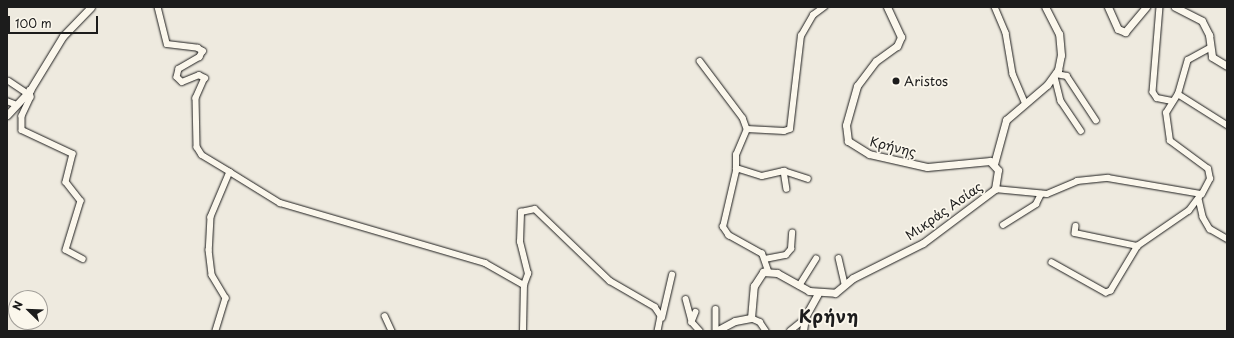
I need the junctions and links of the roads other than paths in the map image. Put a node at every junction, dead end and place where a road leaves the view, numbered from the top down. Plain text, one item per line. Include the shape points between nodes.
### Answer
1 (91, 7) edge
2 (158, 7) edge
3 (824, 7) edge
4 (887, 7) edge
5 (996, 7) edge
6 (1044, 7) edge
7 (1108, 7) edge
8 (1146, 7) edge
9 (1160, 7) edge
10 (1174, 7) edge
11 (1210, 48) junction
12 (700, 61) dead end
13 (1227, 67) edge
14 (1056, 76) junction
15 (9, 81) dead end
16 (28, 92) junction
17 (1178, 94) junction
18 (7, 101) edge
19 (1172, 101) junction
20 (1025, 102) junction
21 (17, 104) junction
22 (7, 115) edge
23 (1096, 120) dead end
24 (1227, 125) edge
25 (747, 129) junction
26 (1081, 132) dead end
27 (994, 164) junction
28 (736, 168) junction
29 (784, 171) junction
30 (230, 172) junction
31 (808, 179) dead end
32 (787, 189) dead end
33 (995, 189) junction
34 (1041, 194) junction
35 (1201, 197) junction
36 (1003, 225) dead end
37 (1076, 226) dead end
38 (792, 233) dead end
39 (1227, 239) edge
40 (1138, 246) junction
41 (839, 258) dead end
42 (83, 259) dead end
43 (765, 259) junction
44 (816, 259) dead end
45 (1052, 262) dead end
46 (768, 271) junction
47 (672, 275) dead end
48 (524, 285) junction
49 (844, 285) junction
50 (798, 286) junction
51 (818, 294) junction
52 (686, 299) dead end
53 (716, 309) dead end
54 (696, 312) dead end
55 (385, 316) dead end
56 (751, 318) junction
57 (805, 319) junction
58 (660, 322) junction
59 (692, 322) junction
60 (216, 331) edge
61 (392, 331) edge
62 (523, 331) edge
63 (658, 331) edge
64 (700, 331) edge
65 (716, 331) edge
66 (766, 331) edge
67 (790, 331) edge
68 (803, 331) edge

1 - 16 street via 63,36
2 - 30 street via 167,44 203,51 200,57 179,69 177,77 182,82 199,75 205,78 196,98 198,147 202,155
3 - 25 street via 813,15 801,36 790,129 784,132
4 - 27 street, Κρήνης via 901,37 897,46 866,71 854,90 846,129 850,144 875,156 927,167 947,167 981,160
5 - 20 street via 1006,33 1013,74
6 - 14 street via 1059,34 1061,55
7 - 8 street via 1118,29 1125,32
9 - 19 street via 1153,92 1157,98
10 - 11 street via 1202,21 1209,35
11 - 13 street via 1212,57
11 - 17 street via 1188,60
12 - 25 street via 743,118
14 - 20 street
14 - 23 street via 1066,76
14 - 26 street via 1061,101
15 - 16 street
16 - 21 street
16 - 42 street via 31,97 22,116 22,130 73,154 66,182 81,201 66,250
17 - 19 street
17 - 24 street
18 - 21 street
19 - 35 street via 1166,110 1167,134 1176,147 1208,169 1210,179
20 - 27 street via 1004,122
21 - 22 street
25 - 28 street via 736,155
27 - 33 street via 998,174
28 - 29 street via 762,176
28 - 43 street via 723,227 728,235 760,252
29 - 31 street
29 - 32 street
30 - 48 street via 280,203 485,262
30 - 60 street via 211,217 209,250 212,275 226,298
33 - 34 street, Μικράς Ασίας
33 - 49 street, Μικράς Ασίας via 923,243 860,274
34 - 35 street, Μικράς Ασίας via 1052,193 1081,180 1108,178
34 - 36 street via 1036,204
35 - 39 street via 1203,217 1210,229
35 - 40 street via 1189,211
37 - 40 street via 1076,233
38 - 43 street via 791,248 786,255
40 - 45 street via 1111,291 1106,293
41 - 49 street
43 - 46 street
44 - 50 street
46 - 50 street
46 - 56 street via 755,281
47 - 58 street
48 - 58 street via 528,274 520,242 521,212 537,210 564,240 610,281 656,307 660,313
48 - 62 street
49 - 51 street, Μικράς Ασίας via 835,293
50 - 51 street
51 - 57 street
52 - 59 street
53 - 65 street
54 - 59 street
55 - 61 street
56 - 65 street via 735,320
56 - 66 street via 760,322
57 - 67 street
57 - 68 street
58 - 63 street
59 - 64 street

